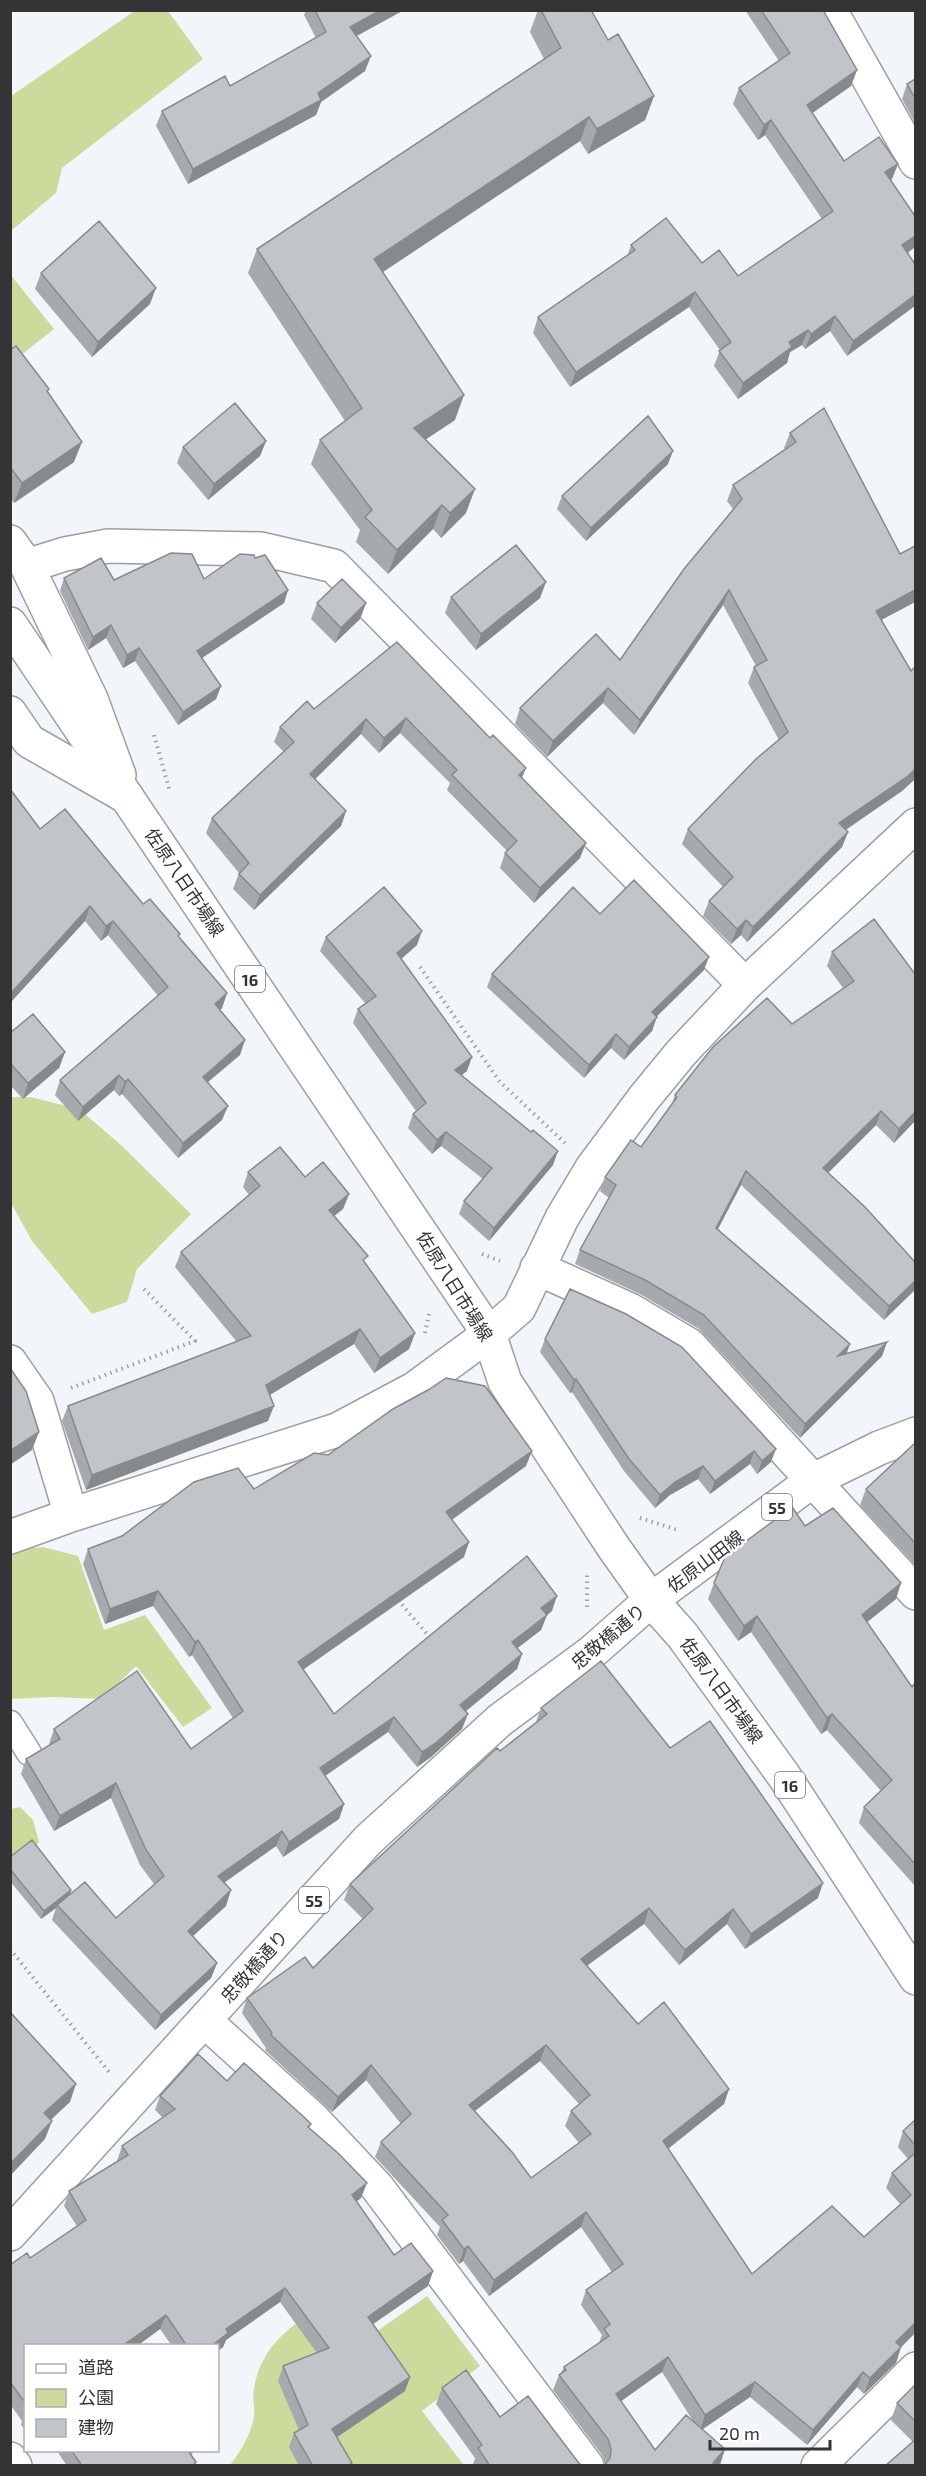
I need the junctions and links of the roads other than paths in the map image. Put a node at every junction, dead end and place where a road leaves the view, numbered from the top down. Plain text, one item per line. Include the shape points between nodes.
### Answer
1 (830, 10) edge
2 (915, 162) edge
3 (19, 554) edge
4 (10, 624) edge
5 (10, 713) edge
6 (127, 797) junction
7 (915, 825) edge
8 (745, 985) junction
9 (537, 1268) junction
10 (489, 1334) junction
11 (10, 1362) edge
12 (915, 1434) edge
13 (812, 1481) junction
14 (71, 1515) junction
15 (10, 1537) edge
16 (915, 1593) edge
17 (651, 1600) junction
18 (10, 1723) edge
19 (29, 1753) dead end
20 (915, 1978) edge
21 (205, 2021) junction
22 (10, 2234) edge
23 (915, 2369) edge
24 (10, 2459) edge
25 (15, 2466) edge
26 (586, 2466) edge
27 (818, 2466) edge

1 - 2 street
3 - 6 street via 91,699
3 - 8 street via 64,554 108,546 261,549 334,566
4 - 6 street, 佐原八日市場線 / 16
5 - 6 street via 29,741
6 - 10 street, 佐原八日市場線 / 16
7 - 8 street
8 - 9 street via 651,1089 592,1168
9 - 10 street via 519,1308
9 - 13 street via 630,1310 689,1345
10 - 14 street via 414,1389 337,1430
10 - 17 street, 佐原八日市場線 / 16 via 505,1382
11 - 14 street via 37,1401
12 - 13 street, 佐原山田線 / 55
13 - 16 street
13 - 17 street, 佐原山田線 / 55
14 - 15 street
17 - 20 street, 佐原八日市場線 / 16 via 683,1636 784,1776
17 - 21 street, 忠敬橋通り / 55 via 592,1652 501,1720 368,1840
18 - 19 lane
21 - 22 street, 忠敬橋通り / 55
21 - 26 street via 313,2119 376,2187
23 - 27 street
24 - 25 street

